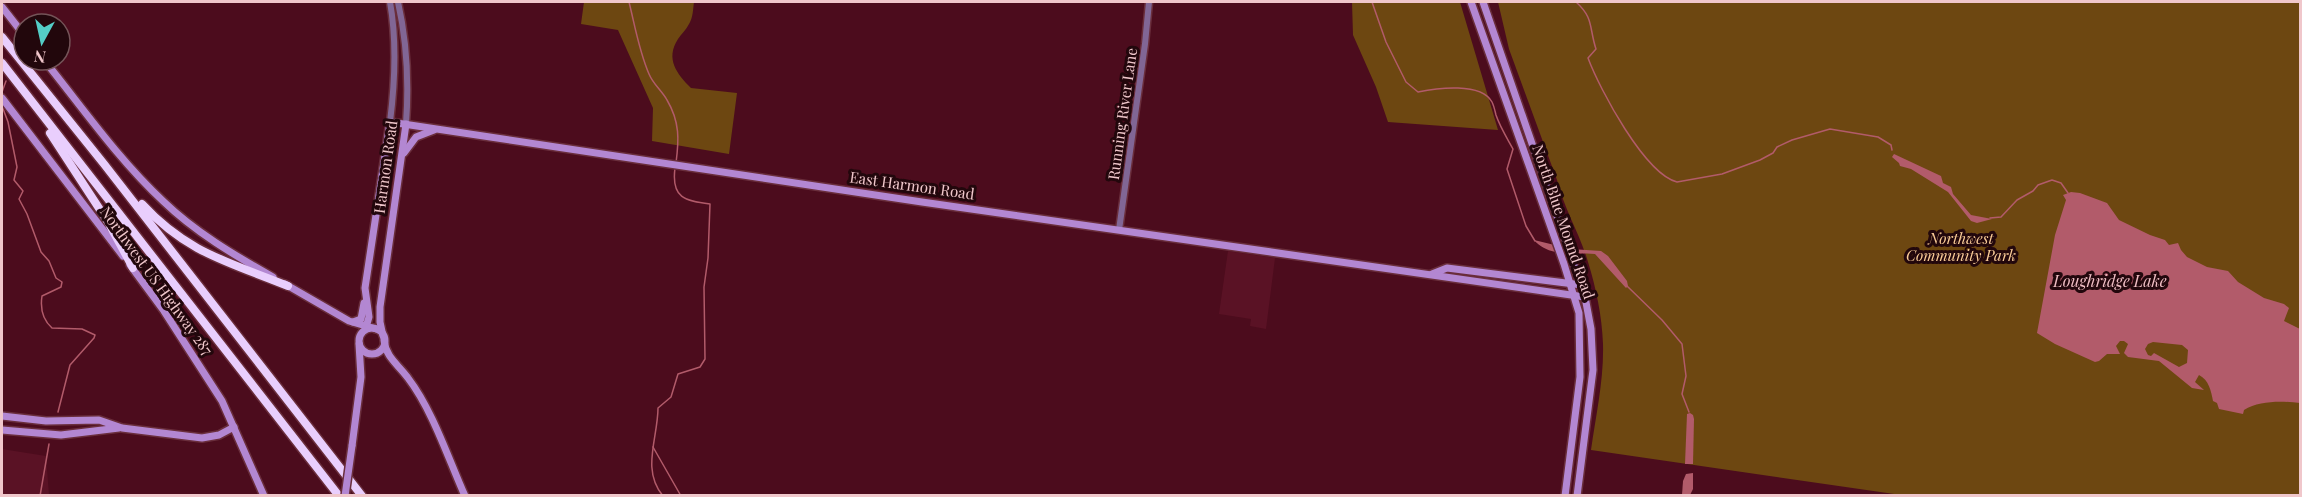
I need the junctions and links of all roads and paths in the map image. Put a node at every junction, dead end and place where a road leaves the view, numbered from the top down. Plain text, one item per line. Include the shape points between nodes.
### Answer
1 (390, 2) edge
2 (398, 2) edge
3 (1149, 2) edge
4 (1471, 2) edge
5 (1482, 2) edge
6 (2, 7) edge
7 (12, 20) edge
8 (2, 37) edge
9 (2, 63) edge
10 (54, 72) edge
11 (2, 98) edge
12 (32, 101) junction
13 (390, 122) junction
14 (406, 124) junction
15 (439, 129) junction
16 (401, 158) junction
17 (104, 164) junction
18 (1119, 230) junction
19 (133, 268) junction
20 (1430, 275) junction
21 (1571, 285) junction
22 (1582, 285) junction
23 (288, 286) junction
24 (365, 292) junction
25 (1575, 295) junction
26 (1585, 297) junction
27 (349, 321) junction
28 (364, 330) junction
29 (384, 338) junction
30 (359, 344) junction
31 (378, 352) junction
32 (361, 377) junction
33 (2, 416) edge
34 (234, 427) junction
35 (122, 428) junction
36 (2, 430) edge
37 (264, 495) edge
38 (339, 495) edge
39 (345, 495) edge
40 (362, 495) edge
41 (465, 495) edge
42 (1565, 495) edge
43 (1576, 495) edge

1 - 13 street, Harmon Road via 394,37
2 - 14 street, Harmon Road via 409,92
3 - 18 street, Running River Lane
4 - 21 main road, North Blue Mound Road
5 - 22 main road, North Blue Mound Road
6 - 7 main road
8 - 17 highway
9 - 12 highway
10 - 23 main road via 137,175 164,202 211,239
11 - 19 main road, Northwest US Highway 287
12 - 19 highway
12 - 38 highway
13 - 14 main road, East Harmon Road
13 - 24 main road, Harmon Road
14 - 15 main road, East Harmon Road
14 - 16 main road, Harmon Road
15 - 16 main road via 416,137
15 - 18 main road, East Harmon Road
16 - 29 main road, Harmon Road via 379,311
17 - 23 highway via 158,221 192,247
17 - 40 highway
18 - 20 main road, East Harmon Road
19 - 34 main road, Northwest US Highway 287 via 209,379
20 - 21 main road, East Harmon Road via 1447,268
20 - 25 main road, East Harmon Road
21 - 22 main road, East Harmon Road
21 - 25 main road, North Blue Mound Road
22 - 26 main road, North Blue Mound Road
23 - 27 main road
24 - 27 main road via 363,316
24 - 28 main road, Harmon Road via 369,316
25 - 26 main road, East Harmon Road
25 - 42 main road, North Blue Mound Road via 1581,344 1580,377
26 - 43 main road, North Blue Mound Road via 1593,370
27 - 28 main road
28 - 29 main road via 376,329
28 - 30 main road
29 - 31 main road
29 - 41 main road via 387,353 420,397
30 - 31 main road via 367,353
30 - 32 main road
31 - 32 main road via 367,361
32 - 39 main road, bridge
33 - 35 main road via 46,421 99,420
34 - 35 main road via 202,438
34 - 37 main road, Northwest US Highway 287
35 - 36 main road via 61,435

